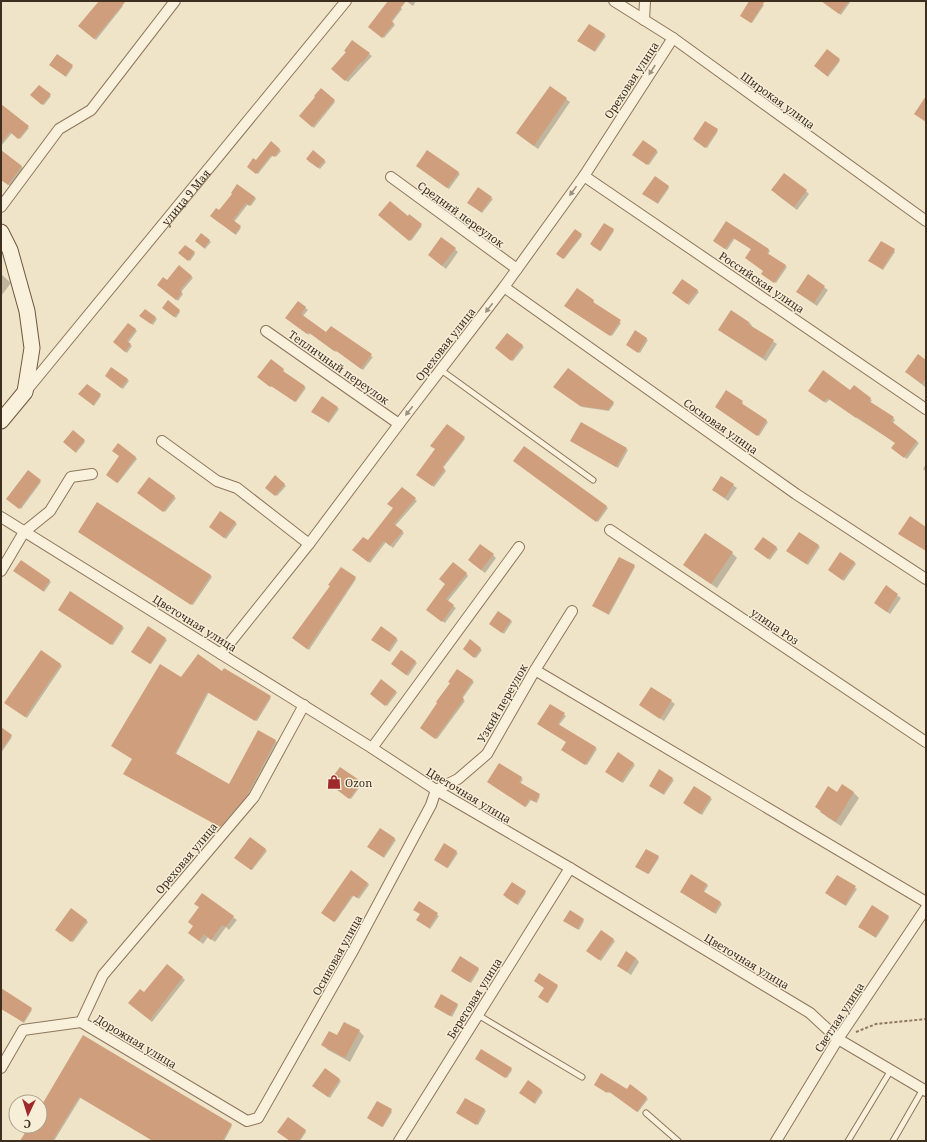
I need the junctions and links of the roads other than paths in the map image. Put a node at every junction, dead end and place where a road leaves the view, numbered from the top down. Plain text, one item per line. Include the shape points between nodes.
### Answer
1 (175, 1) edge
2 (346, 1) edge
3 (614, 1) edge
4 (645, 1) edge
5 (644, 20) junction
6 (673, 38) junction
7 (584, 176) junction
8 (391, 177) dead end
9 (1, 207) edge
10 (926, 222) edge
11 (1, 232) edge
12 (517, 269) junction
13 (504, 288) junction
14 (266, 331) dead end
15 (441, 370) junction
16 (25, 392) junction
17 (926, 409) edge
18 (1, 421) edge
19 (399, 424) junction
20 (162, 441) dead end
21 (92, 474) dead end
22 (593, 480) dead end
23 (1, 517) edge
24 (610, 530) dead end
25 (24, 532) junction
26 (310, 544) junction
27 (519, 547) dead end
28 (1, 571) edge
29 (926, 580) edge
30 (572, 611) dead end
31 (221, 654) junction
32 (535, 670) junction
33 (304, 705) junction
34 (926, 742) edge
35 (372, 748) junction
36 (436, 790) junction
37 (570, 868) junction
38 (926, 902) edge
39 (926, 908) edge
40 (478, 1015) junction
41 (82, 1022) junction
42 (838, 1039) junction
43 (1, 1068) edge
44 (891, 1070) junction
45 (582, 1077) dead end
46 (924, 1090) edge
47 (646, 1113) dead end
48 (247, 1121) joint
49 (401, 1140) edge
50 (678, 1141) edge
51 (776, 1141) edge
52 (848, 1141) edge
53 (893, 1141) edge

1 - 9 street via 91,110 59,129
2 - 16 street, улица 9 Мая
3 - 5 street, Широкая улица
4 - 5 street
5 - 6 street, Широкая улица
6 -> 7 street, Ореховая улица
6 - 10 street, Широкая улица
7 -> 12 street, Ореховая улица
7 - 17 street, Российская улица
8 - 12 street, Средний переулок
11 - 16 street via 10,250 27,311 32,348
12 - 13 street, Ореховая улица
13 -> 15 street, Ореховая улица
13 - 29 street, Сосновая улица via 796,494
14 - 19 street, Тепличный переулок
15 -> 19 street, Ореховая улица
15 - 22 lane
16 - 18 street, улица 9 Мая
19 - 26 street, Ореховая улица
20 - 26 street via 217,481 237,488
21 - 25 street via 71,477 50,510
23 - 25 street, Цветочная улица
24 - 34 street, улица Роз
25 - 28 street
25 - 31 street, Цветочная улица
26 - 31 street, Ореховая улица
27 - 35 street
30 - 32 street, Узкий переулок
31 - 33 street, Цветочная улица
32 - 36 street, Узкий переулок via 487,754 458,779
32 - 38 street
33 - 35 street, Цветочная улица
33 - 41 street, Ореховая улица via 254,796 103,975
35 - 36 street, Цветочная улица
36 - 37 street, Цветочная улица
36 - 48 street, Осиновая улица via 431,805 296,1054 258,1118
37 - 40 street, Береговая улица
37 - 42 street, Цветочная улица via 810,1013
39 - 42 street, Светлая улица
40 - 45 lane
40 - 49 street, Береговая улица
41 - 43 street, Дорожная улица via 24,1030
41 - 48 street, Дорожная улица
42 - 44 street, Цветочная улица
42 - 51 street, Светлая улица
44 - 46 street, Цветочная улица
44 - 52 lane
46 - 53 lane
47 - 50 lane

